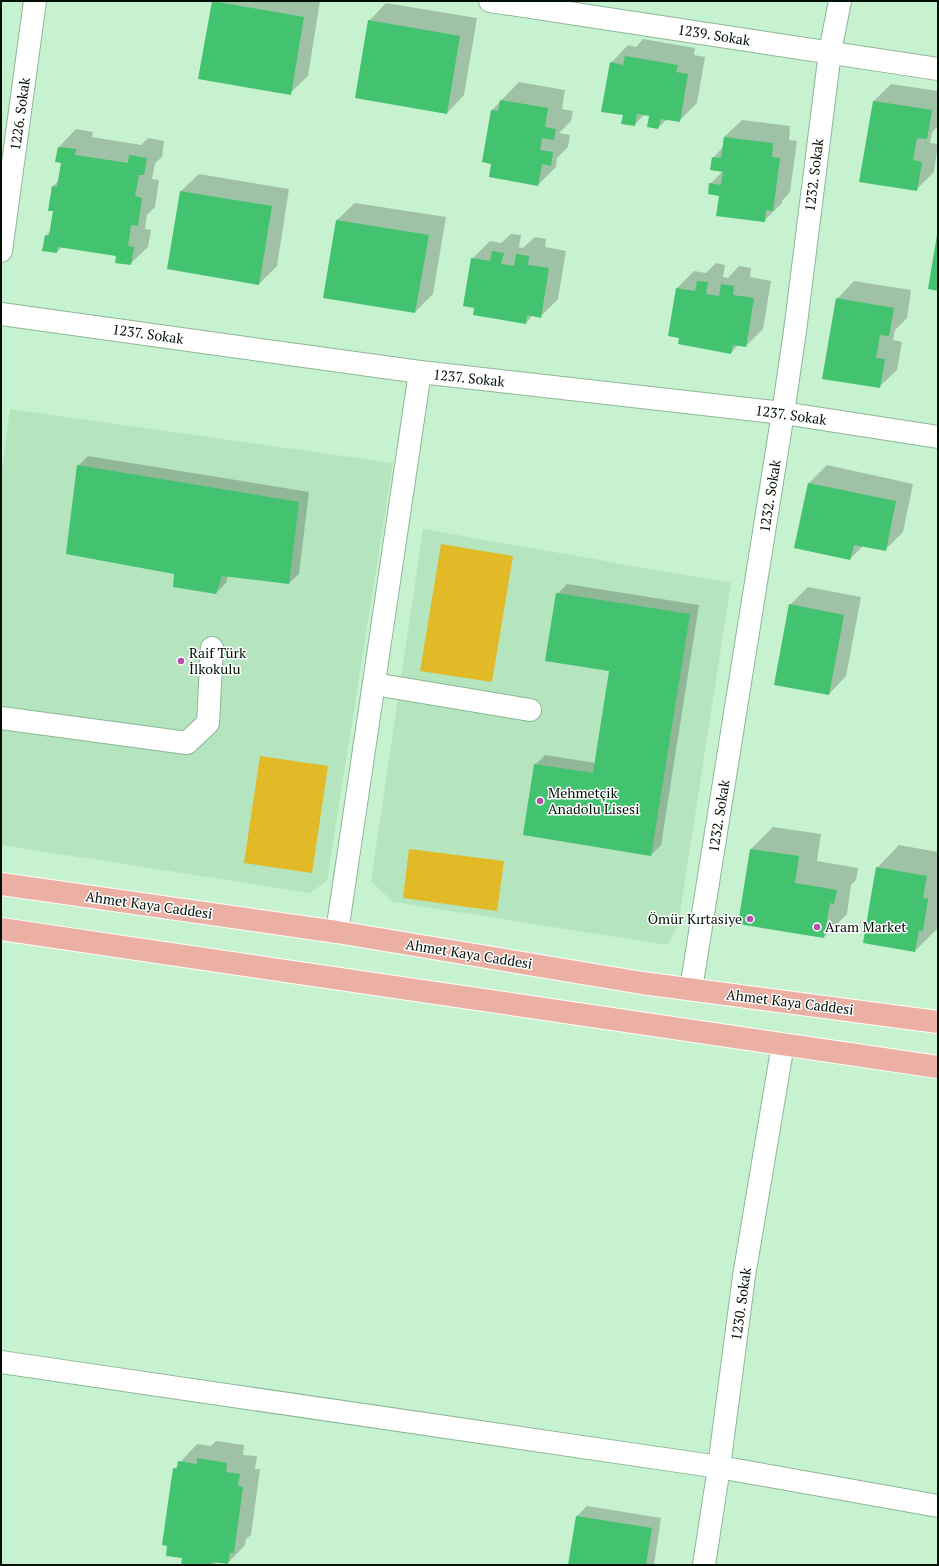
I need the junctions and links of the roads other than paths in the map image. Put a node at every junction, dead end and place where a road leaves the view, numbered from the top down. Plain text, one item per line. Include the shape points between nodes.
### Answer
1 (35, 1) edge
2 (490, 1) edge
3 (840, 1) edge
4 (830, 52) junction
5 (938, 69) edge
6 (1, 251) edge
7 (1, 314) edge
8 (420, 372) junction
9 (783, 413) junction
10 (938, 437) edge
11 (212, 648) dead end
12 (374, 684) junction
13 (530, 710) dead end
14 (1, 718) edge
15 (1, 884) edge
16 (1, 929) edge
17 (337, 932) junction
18 (691, 990) junction
19 (938, 1022) edge
20 (783, 1044) junction
21 (938, 1067) edge
22 (1, 1362) edge
23 (719, 1467) junction
24 (938, 1506) edge
25 (704, 1565) edge

1 - 6 street, 1226. Sokak
2 - 4 street, 1239. Sokak
3 - 4 street, 1232. Sokak
4 - 5 street, 1239. Sokak
4 - 9 street, 1232. Sokak
7 - 8 street, 1237. Sokak
8 - 9 street, 1237. Sokak
8 - 12 street
9 - 10 street, 1237. Sokak
9 - 18 street, 1232. Sokak
11 - 14 street via 208,723 187,743
12 - 13 street
12 - 17 street
15 - 17 main road, Ahmet Kaya Caddesi
16 - 20 main road
17 - 18 main road, Ahmet Kaya Caddesi
18 - 19 main road, Ahmet Kaya Caddesi
20 - 21 main road
20 - 23 street, 1230. Sokak via 744,1276
22 - 23 street
23 - 24 street
23 - 25 street, 1230. Sokak

